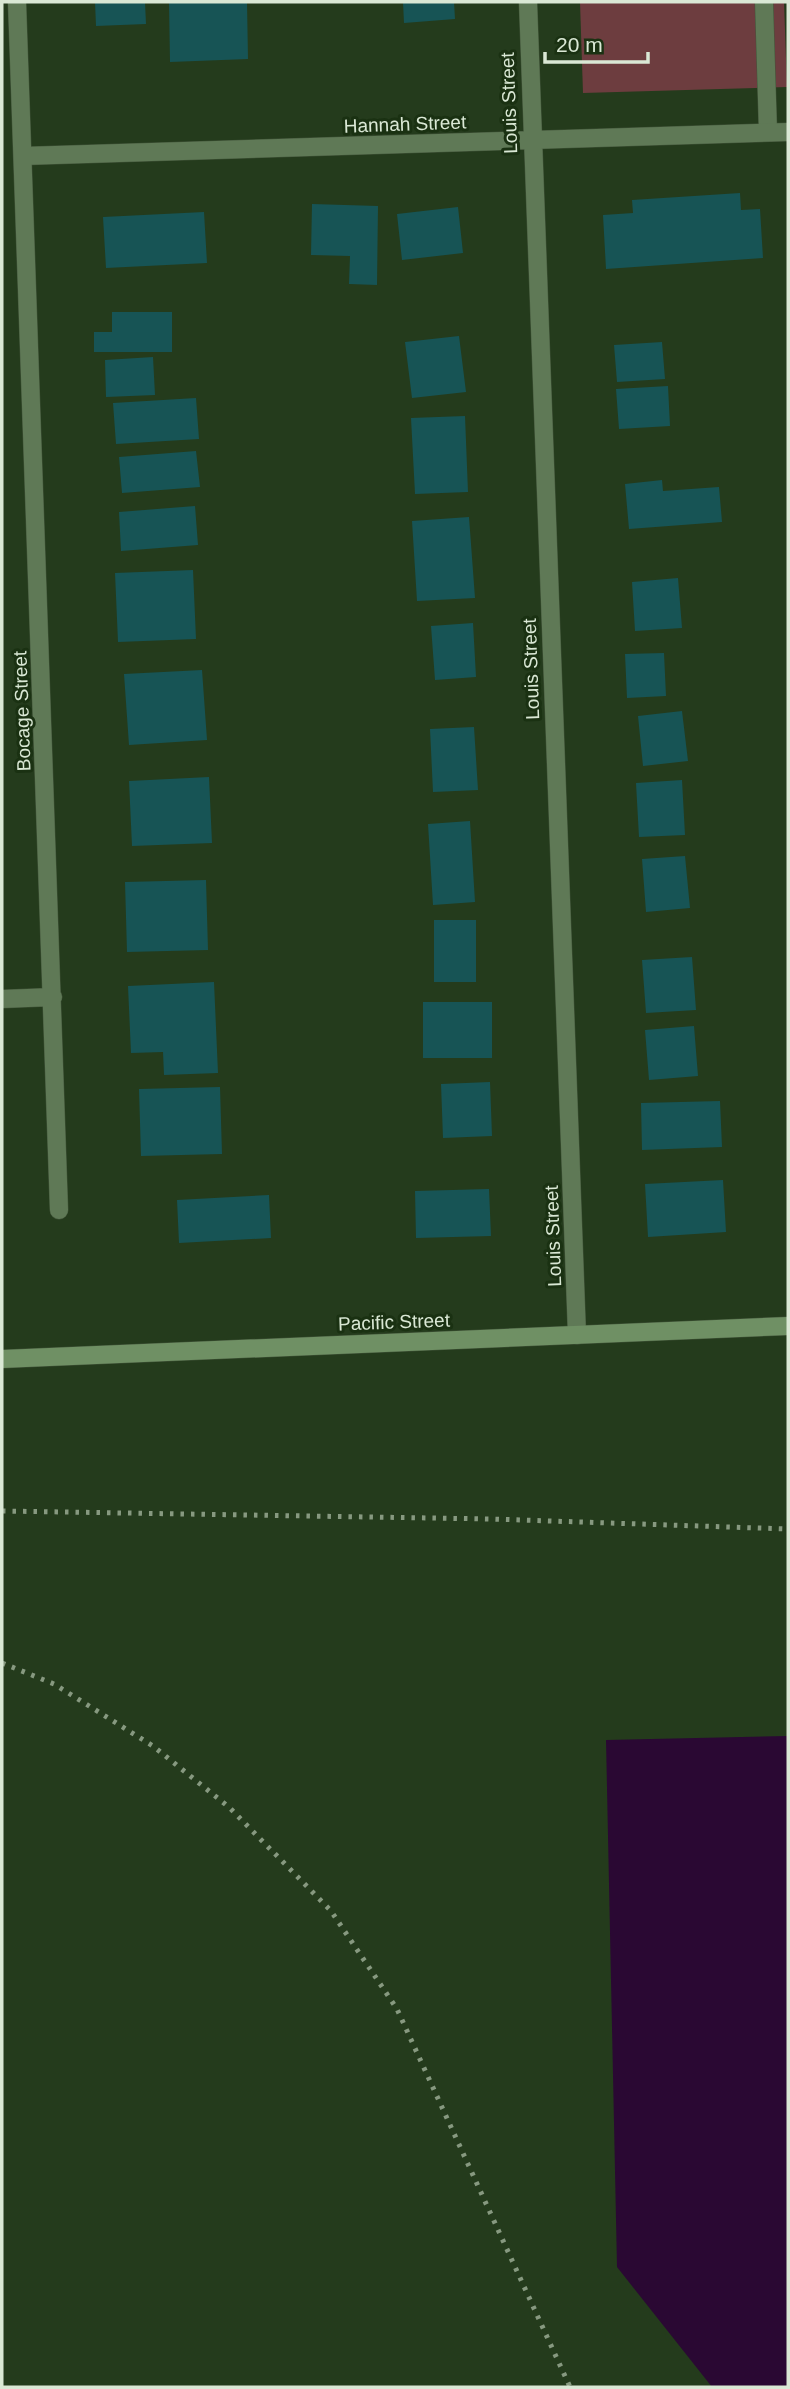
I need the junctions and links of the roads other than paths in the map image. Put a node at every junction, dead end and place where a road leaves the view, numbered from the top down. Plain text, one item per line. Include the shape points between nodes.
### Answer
1 (17, 2) edge
2 (527, 2) edge
3 (764, 2) edge
4 (768, 132) junction
5 (788, 132) edge
6 (531, 141) junction
7 (23, 156) junction
8 (53, 997) junction
9 (2, 999) edge
10 (59, 1210) dead end
11 (788, 1326) edge
12 (578, 1335) junction
13 (2, 1359) edge

1 - 7 street, Bocage Street
2 - 6 street, Louis Street
3 - 4 street
4 - 5 street, Hannah Street
4 - 6 street, Hannah Street
6 - 7 street, Hannah Street
6 - 12 street, Louis Street
7 - 8 street, Bocage Street
8 - 9 street
8 - 10 street, Bocage Street
11 - 12 street, Pacific Street
12 - 13 street, Pacific Street

